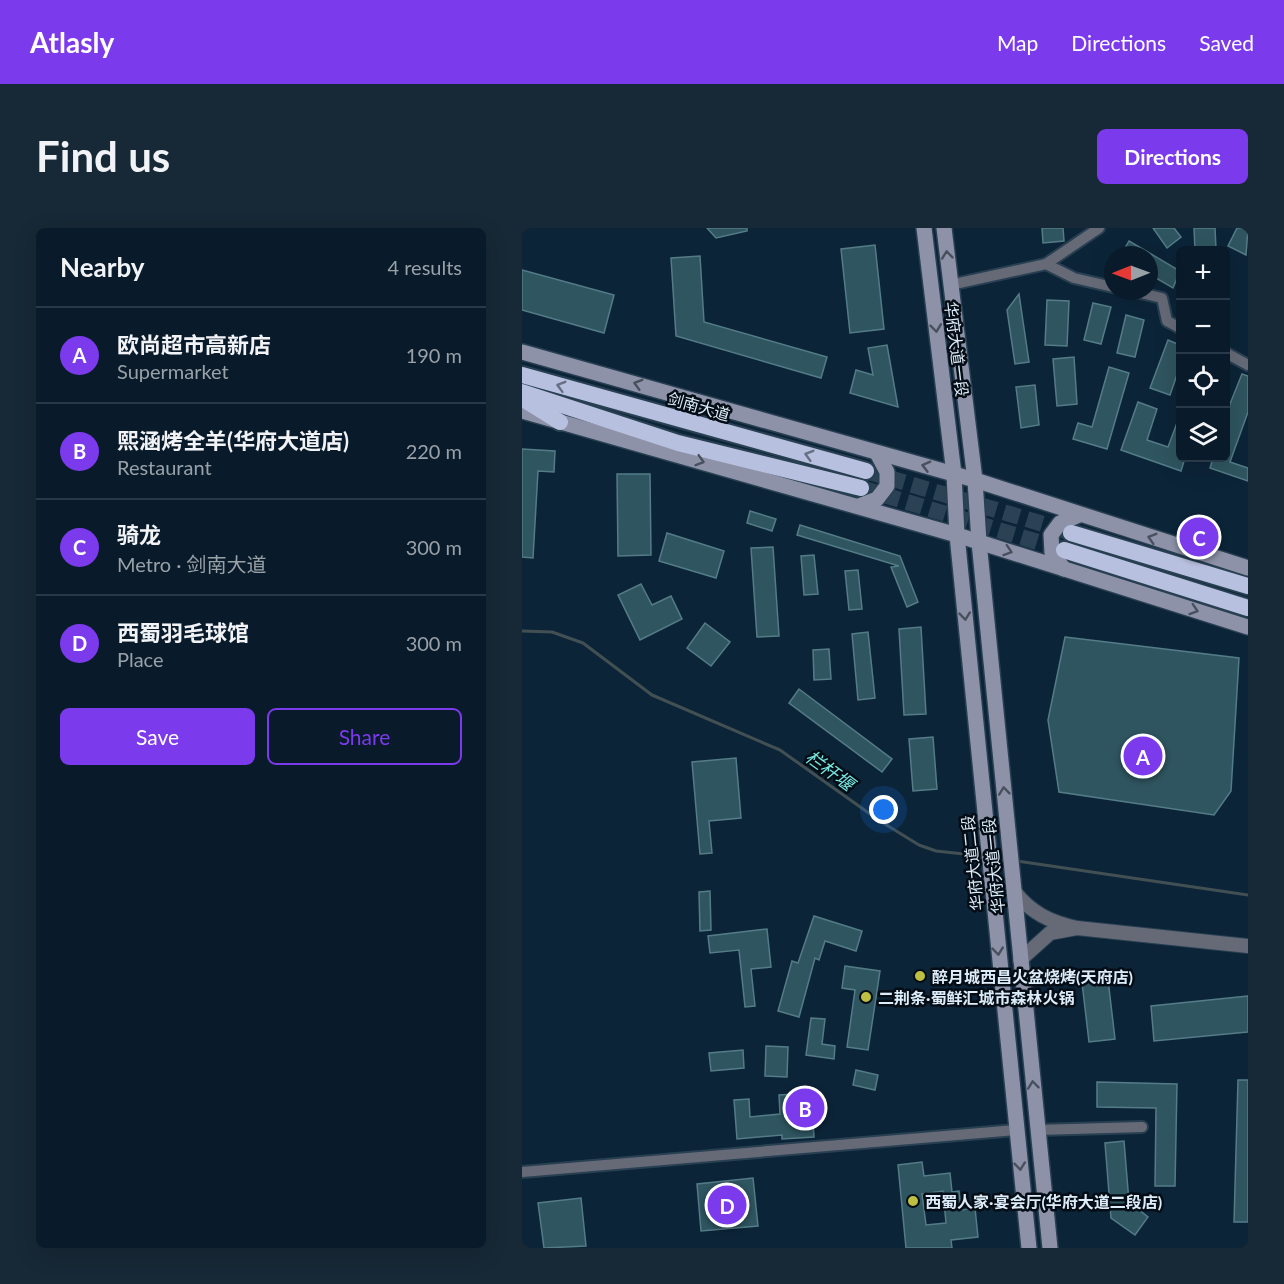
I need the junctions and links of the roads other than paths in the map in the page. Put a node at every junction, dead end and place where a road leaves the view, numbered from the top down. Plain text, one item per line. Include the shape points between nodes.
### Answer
1 (924, 228) edge
2 (944, 228) edge
3 (1099, 228) edge
4 (1046, 264) junction
5 (950, 285) junction
6 (1104, 285) edge
7 (1158, 296) edge
8 (1176, 326) edge
9 (522, 351) edge
10 (1228, 354) edge
11 (1248, 365) edge
12 (522, 375) edge
13 (522, 392) edge
14 (522, 399) edge
15 (522, 411) edge
16 (560, 422) junction
17 (877, 453) junction
18 (866, 471) tunnel mouth
19 (954, 474) junction
20 (975, 480) junction
21 (861, 488) tunnel mouth
22 (859, 506) junction
23 (1079, 515) junction
24 (1071, 533) tunnel mouth
25 (957, 535) junction
26 (979, 542) junction
27 (1064, 550) tunnel mouth
28 (1248, 568) edge
29 (1064, 569) junction
30 (1248, 586) edge
31 (1248, 608) edge
32 (1248, 627) edge
33 (1014, 891) junction
34 (1077, 928) junction
35 (1248, 946) edge
36 (1020, 960) junction
37 (1142, 1127) dead end
38 (1016, 1130) junction
39 (1037, 1130) junction
40 (522, 1172) edge
41 (1029, 1248) edge
42 (1050, 1248) edge

1 -> 19 main road, 华府大道一段
5 -> 2 main road, 华府大道一段
3 - 4 street
4 - 5 street
4 - 6 street via 1074,278
5 - 20 main road, 华府大道一段
7 - 8 street via 1162,297 1167,321
17 -> 9 main road
10 - 11 street
18 -> 12 highway, 剑南大道
13 - 21 highway via 678,443
14 - 16 highway
15 - 16 main road
16 -> 22 main road
19 -> 17 main road
17 - 22 main road via 886,472 887,486 877,499
19 - 20 main road
19 - 25 main road, 华府大道二段
20 - 23 main road
20 - 26 main road, 华府大道一段
22 - 25 main road
28 -> 23 main road
23 - 29 main road via 1060,523 1051,535 1052,553
24 - 30 highway
25 - 26 main road
25 -> 38 main road, 华府大道二段
26 -> 29 main road
33 -> 26 main road, 华府大道一段
27 - 31 highway
29 -> 32 main road
33 - 34 street via 1051,922
33 - 36 main road, 华府大道一段
34 - 35 street
34 - 36 street via 1050,933
39 -> 36 main road, 华府大道一段
37 - 39 street
38 - 40 street
38 -> 41 main road, 华府大道二段
39 - 42 main road, 华府大道一段

